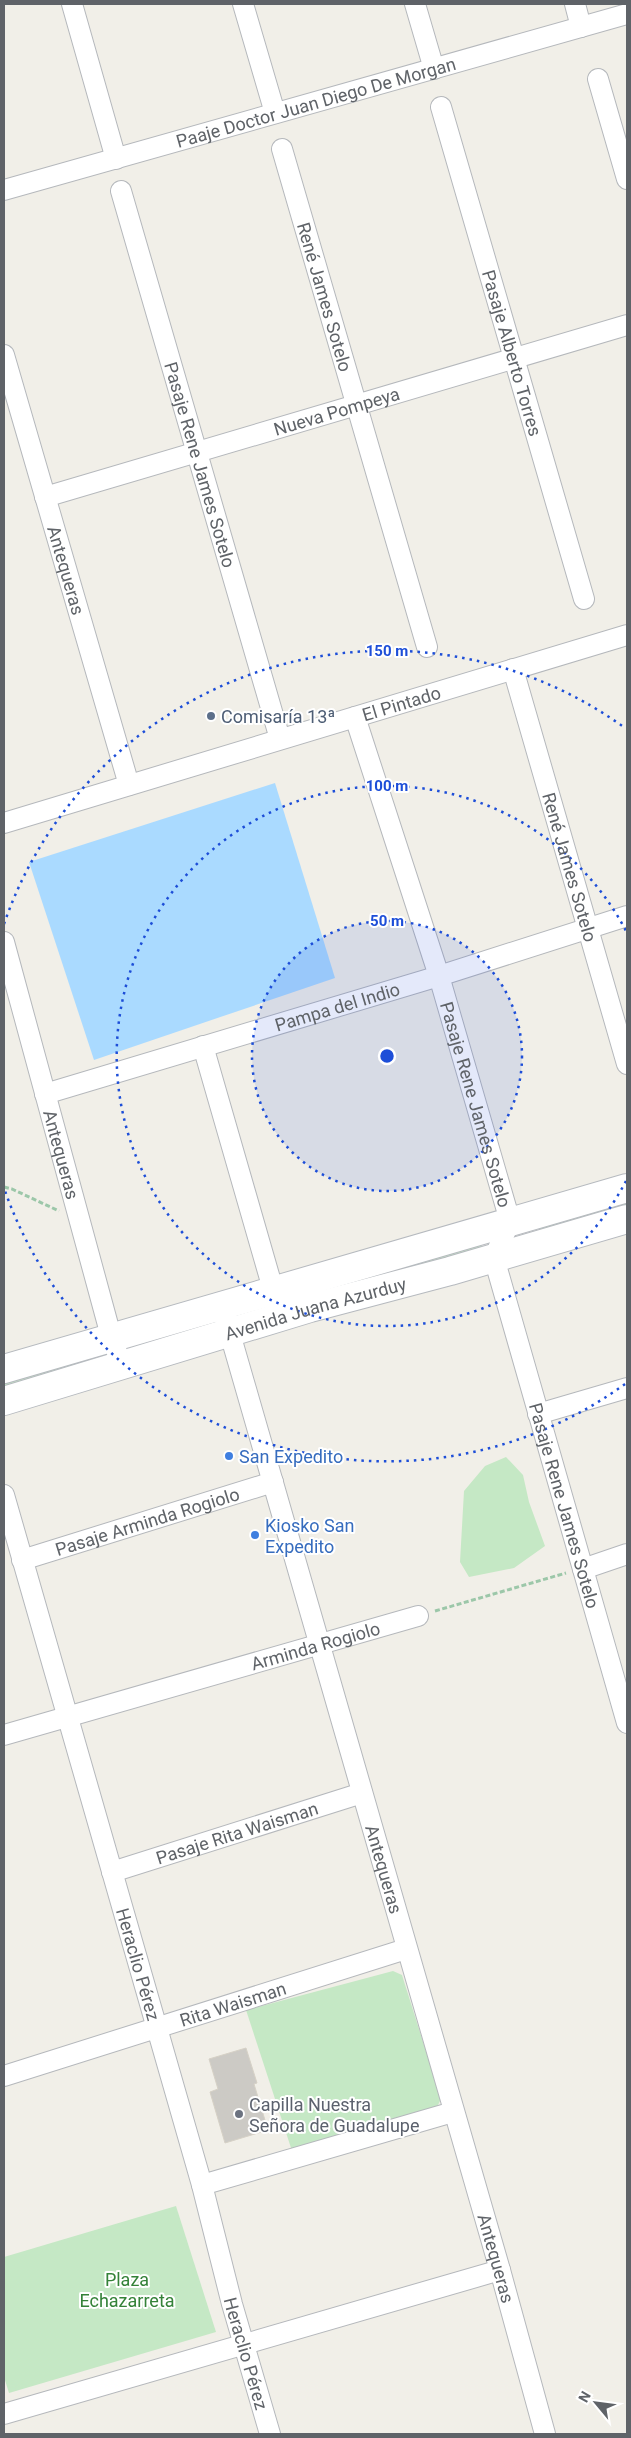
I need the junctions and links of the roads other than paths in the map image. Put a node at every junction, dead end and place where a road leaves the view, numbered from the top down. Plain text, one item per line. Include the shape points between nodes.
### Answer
1 (72, 4) edge
2 (243, 4) edge
3 (415, 4) edge
4 (575, 4) edge
5 (627, 14) edge
6 (581, 27) junction
7 (434, 69) junction
8 (598, 79) dead end
9 (441, 107) dead end
10 (275, 113) junction
11 (282, 149) dead end
12 (116, 159) junction
13 (627, 179) edge
14 (4, 190) edge
15 (121, 191) dead end
16 (627, 325) edge
17 (4, 355) edge
18 (514, 358) junction
19 (356, 405) junction
20 (197, 452) junction
21 (45, 497) junction
22 (584, 599) dead end
23 (627, 635) edge
24 (427, 647) dead end
25 (513, 669) junction
26 (355, 716) junction
27 (280, 739) junction
28 (129, 785) junction
29 (4, 823) edge
30 (627, 916) edge
31 (588, 928) junction
32 (4, 942) edge
33 (439, 976) junction
34 (11, 1000) edge
35 (204, 1046) junction
36 (627, 1064) edge
37 (45, 1094) junction
38 (627, 1188) edge
39 (627, 1219) edge
40 (510, 1221) junction
41 (494, 1258) junction
42 (274, 1291) junction
43 (222, 1306) junction
44 (281, 1317) junction
45 (230, 1333) junction
46 (111, 1336) junction
47 (122, 1366) junction
48 (4, 1369) edge
49 (627, 1388) edge
50 (4, 1402) edge
51 (538, 1414) junction
52 (273, 1482) junction
53 (4, 1495) edge
54 (627, 1554) edge
55 (22, 1560) junction
56 (583, 1569) junction
57 (418, 1616) road end
58 (319, 1645) junction
59 (67, 1716) junction
60 (627, 1723) edge
61 (4, 1735) edge
62 (362, 1793) junction
63 (112, 1872) junction
64 (406, 1948) junction
65 (156, 2029) junction
66 (4, 2076) edge
67 (453, 2112) junction
68 (202, 2185) junction
69 (500, 2270) junction
70 (243, 2345) junction
71 (4, 2414) edge
72 (270, 2434) edge
73 (545, 2434) edge

1 - 12 street
2 - 10 street
3 - 7 street
4 - 6 street
5 - 6 street, Paaje Doctor Juan Diego De Morgan
6 - 7 street, Paaje Doctor Juan Diego De Morgan
7 - 10 street, Paaje Doctor Juan Diego De Morgan
8 - 13 street
9 - 18 street, Pasaje Alberto Torres
10 - 12 street, Paaje Doctor Juan Diego De Morgan
11 - 19 street, René James Sotelo
12 - 14 street, Paaje Doctor Juan Diego De Morgan
15 - 20 street, Pasaje Rene James Sotelo
16 - 18 street, Nueva Pompeya
17 - 21 street, Antequeras
18 - 19 street, Nueva Pompeya
18 - 22 street, Pasaje Alberto Torres
19 - 20 street, Nueva Pompeya
19 - 24 street, René James Sotelo
20 - 21 street, Nueva Pompeya
20 - 27 street, Pasaje Rene James Sotelo
21 - 28 street, Antequeras
23 - 25 street, El Pintado
25 - 26 street, El Pintado
25 - 31 street, René James Sotelo
26 - 27 street, El Pintado
26 - 33 street, Pasaje Rene James Sotelo
27 - 28 street, El Pintado
28 - 29 street, El Pintado
30 - 31 street, Pampa del Indio
31 - 33 street, Pampa del Indio
31 - 36 street, René James Sotelo
32 - 34 street, Antequeras
33 - 35 street, Pampa del Indio
33 - 40 street, Pasaje Rene James Sotelo
34 - 37 street, Antequeras
35 - 37 street, Pampa del Indio
35 - 42 street
37 - 46 street, Antequeras
38 - 40 main road, Avenida Juana Azurduy
39 - 41 main road, Avenida Juana Azurduy
40 - 41 street, Pasaje Rene James Sotelo
40 - 42 main road, Avenida Juana Azurduy
41 - 44 main road, Avenida Juana Azurduy
41 - 51 street, Pasaje Rene James Sotelo
42 - 43 main road, Avenida Juana Azurduy
42 - 44 street
43 - 45 street, Antequeras
43 - 46 main road, Avenida Juana Azurduy
44 - 45 main road, Avenida Juana Azurduy
45 - 47 main road, Avenida Juana Azurduy
45 - 52 street, Antequeras
46 - 47 street, Antequeras
46 - 48 main road, Avenida Juana Azurduy
47 - 50 main road, Avenida Juana Azurduy
49 - 51 street
51 - 56 street, Pasaje Rene James Sotelo
52 - 55 street, Pasaje Arminda Rogiolo
52 - 58 street, Antequeras
53 - 55 street, Heraclio Pérez
54 - 56 street
55 - 59 street, Heraclio Pérez
56 - 60 street, Pasaje Rene James Sotelo
57 - 58 street, Arminda Rogiolo
58 - 59 street, Arminda Rogiolo
58 - 62 street, Antequeras
59 - 61 street, Arminda Rogiolo
59 - 63 street, Heraclio Pérez
62 - 63 street, Pasaje Rita Waisman
62 - 64 street, Antequeras
63 - 65 street, Heraclio Pérez
64 - 65 street, Rita Waisman
64 - 67 street, Antequeras
65 - 66 street, Rita Waisman
65 - 68 street, Heraclio Pérez
67 - 68 street
67 - 69 street, Antequeras
68 - 70 street, Heraclio Pérez
69 - 70 street
69 - 73 street, Antequeras
70 - 71 street
70 - 72 street, Heraclio Pérez

